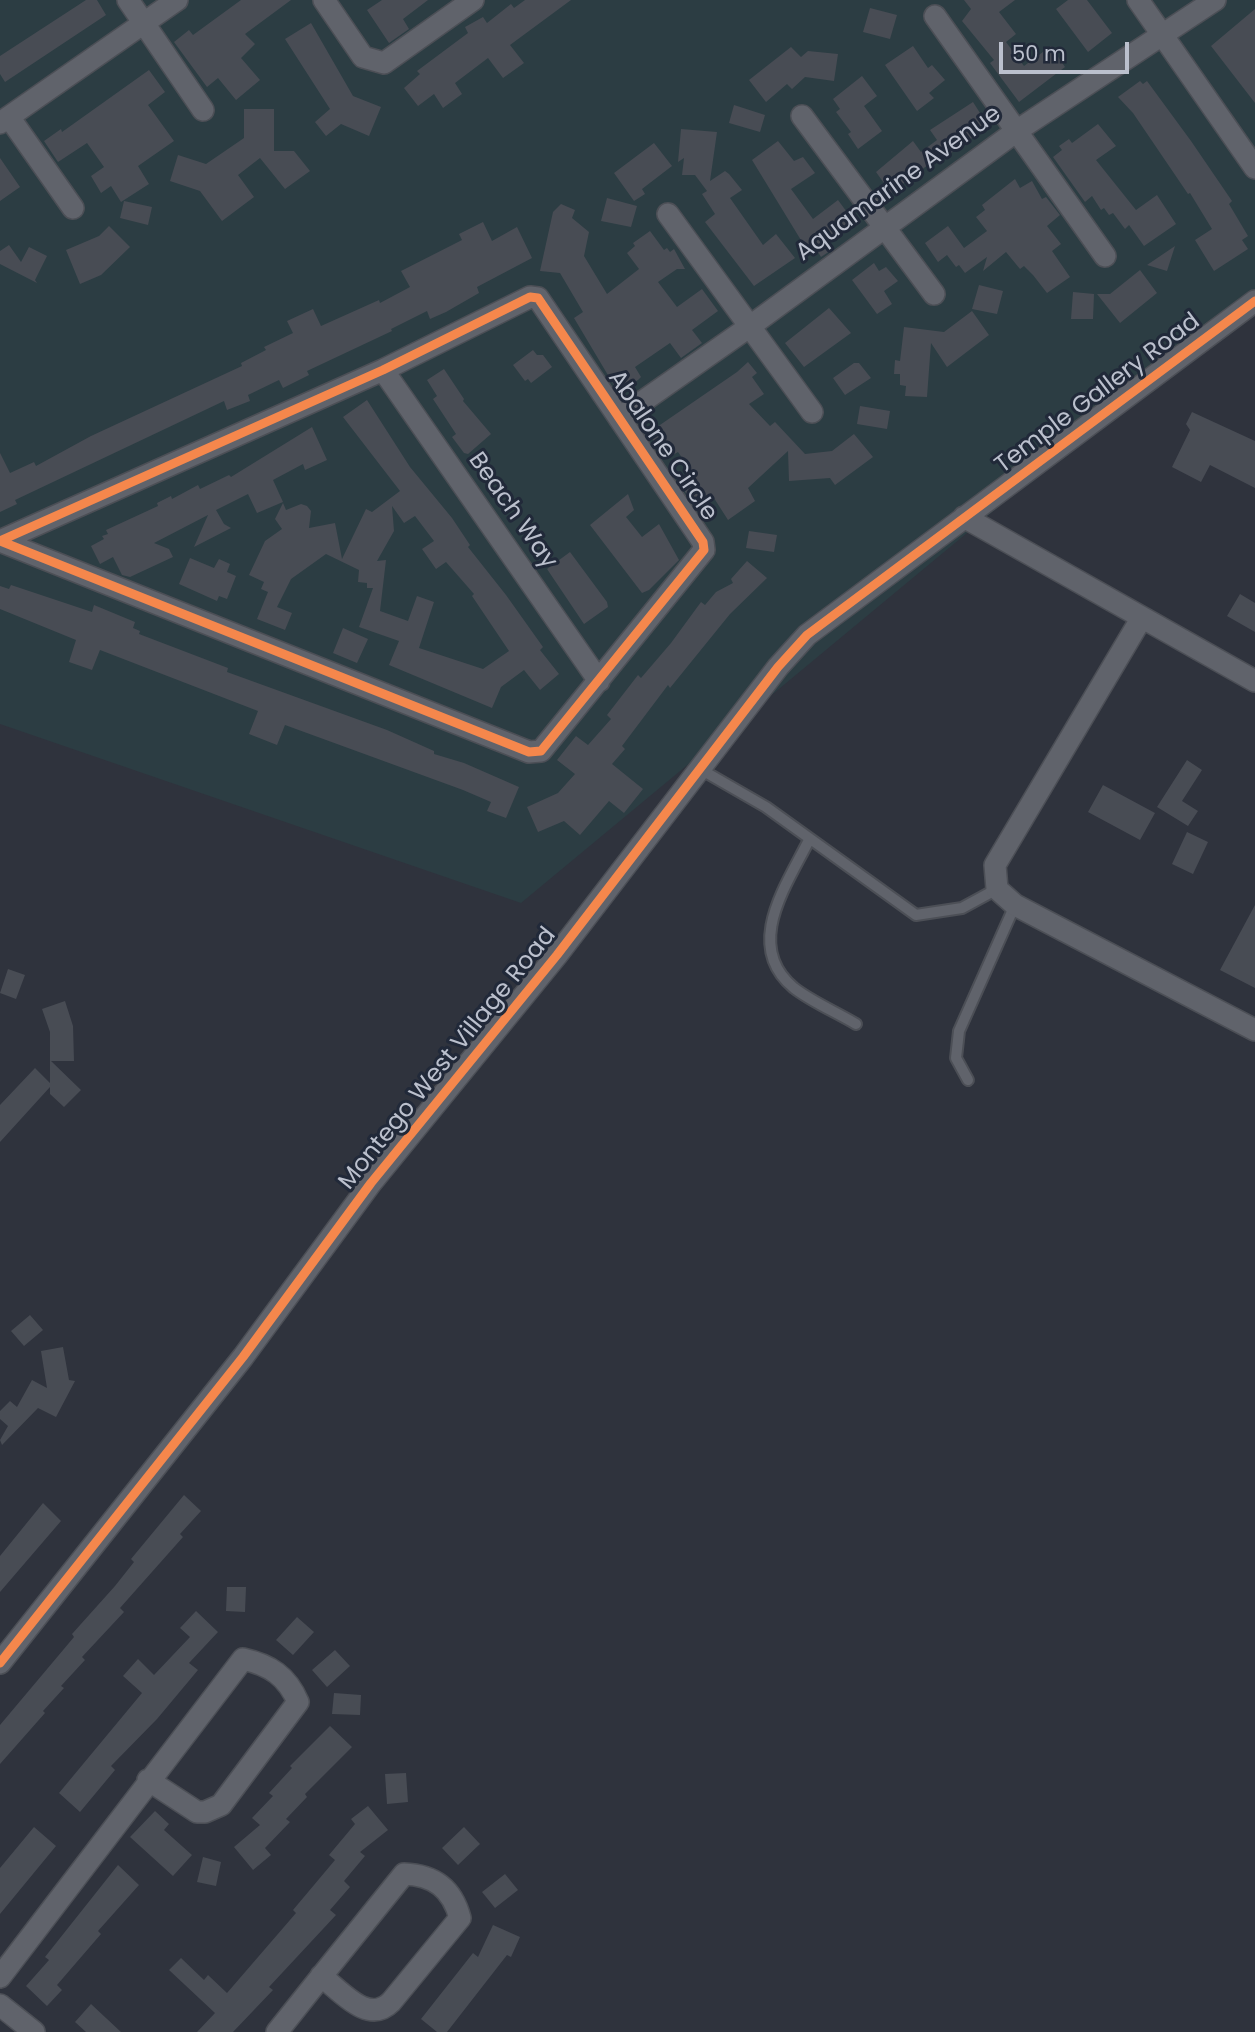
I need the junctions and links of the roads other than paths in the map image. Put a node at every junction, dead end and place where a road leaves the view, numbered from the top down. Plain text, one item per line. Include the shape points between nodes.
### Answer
1 (128, 0) edge
2 (177, 0) edge
3 (324, 0) edge
4 (473, 0) edge
5 (1138, 0) edge
6 (1215, 0) edge
7 (935, 16) dead end
8 (144, 23) junction
9 (1163, 36) junction
10 (203, 110) dead end
11 (802, 116) dead end
12 (4, 120) edge
13 (1018, 130) junction
14 (1255, 167) edge
15 (73, 208) dead end
16 (668, 214) dead end
17 (885, 225) junction
18 (1105, 256) dead end
19 (934, 293) dead end
20 (1255, 300) edge
21 (749, 327) junction
22 (383, 370) junction
23 (812, 412) dead end
24 (619, 418) junction
25 (964, 517) junction
26 (0, 541) edge
27 (1141, 619) junction
28 (599, 681) junction
29 (1255, 681) edge
30 (700, 769) junction
31 (809, 840) junction
32 (997, 889) junction
33 (1015, 905) junction
34 (856, 1024) dead end
35 (1255, 1030) edge
36 (968, 1080) dead end
37 (0, 1663) edge
38 (148, 1780) junction
39 (321, 1976) junction
40 (0, 1977) edge
41 (0, 2006) edge
42 (34, 2032) edge
43 (277, 2032) edge

1 - 8 street
2 - 8 street
3 - 4 street via 363,57 384,63
5 - 9 street
6 - 9 street, Aquamarine Avenue
7 - 13 street
8 - 10 street
8 - 12 street
9 - 13 street, Aquamarine Avenue
9 - 14 street
11 - 17 street
12 - 15 street
13 - 17 street, Aquamarine Avenue
13 - 18 street
16 - 21 street
17 - 19 street
17 - 21 street, Aquamarine Avenue
20 - 25 street, Temple Gallery Road
21 - 23 street
21 - 24 street, Aquamarine Avenue
22 - 24 street, Abalone Circle via 534,297
22 - 26 street, Abalone Circle
22 - 28 street, Beach Way
24 - 28 street, Abalone Circle via 704,550
25 - 27 street
25 - 30 street, Montego West Village Road via 807,635
26 - 28 street, Abalone Circle via 529,752 541,751
27 - 29 street
27 - 32 street via 995,866
30 - 31 lane via 766,807
30 - 37 street, Montego West Village Road via 558,955 371,1183 243,1357
31 - 32 lane via 916,915 962,908
31 - 34 lane via 775,907 770,928 772,961 794,988
32 - 33 street
33 - 35 street
33 - 36 lane via 958,1031 956,1058
38 - 38 street via 197,1812 221,1805 298,1702 291,1687 262,1663 243,1659
38 - 40 street
39 - 39 street via 404,1874 435,1880 456,1903 460,1918 380,2010 366,2011
39 - 43 street
41 - 42 street

